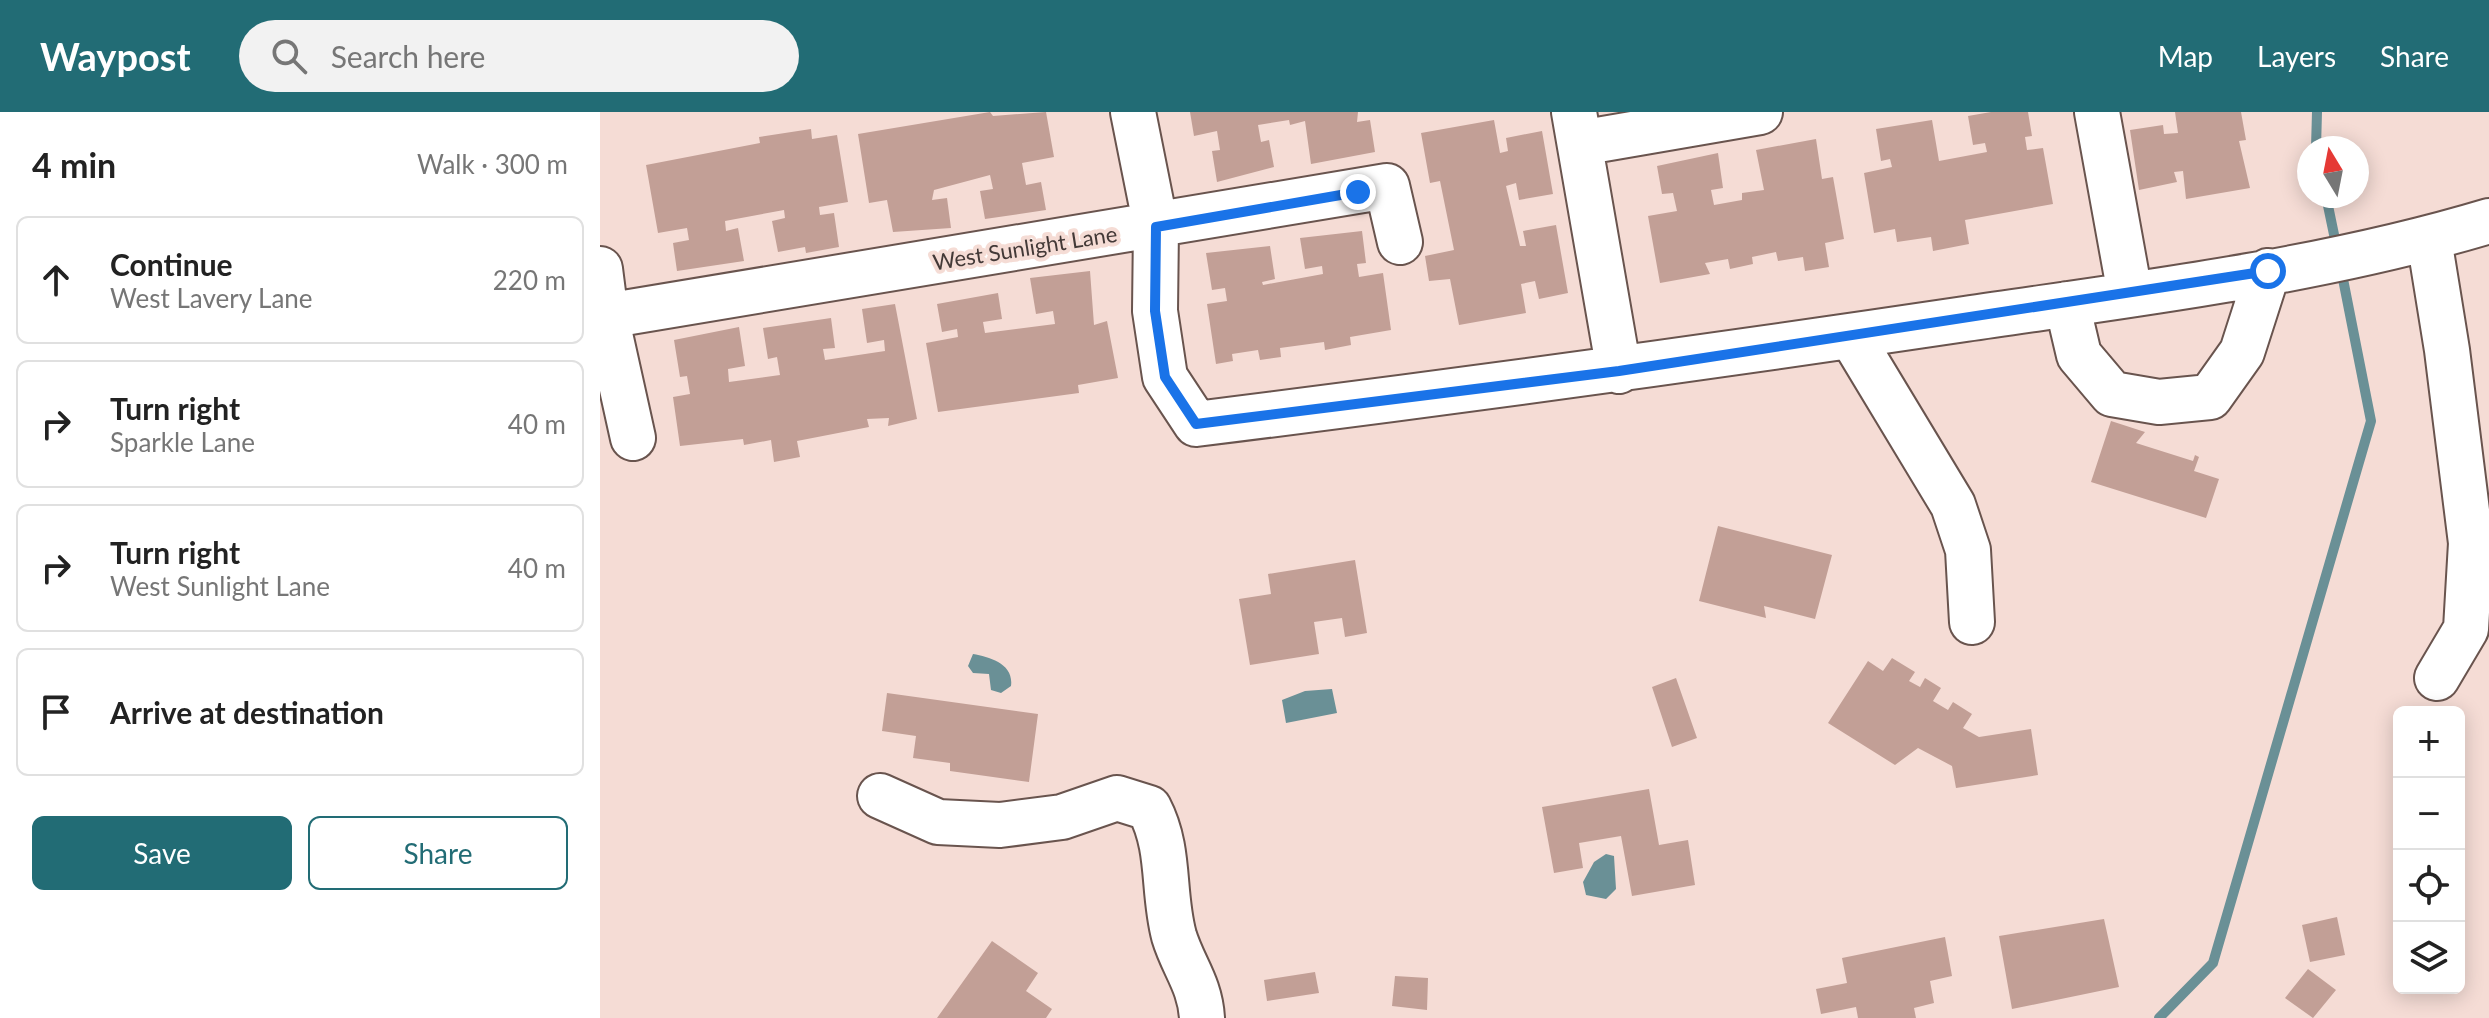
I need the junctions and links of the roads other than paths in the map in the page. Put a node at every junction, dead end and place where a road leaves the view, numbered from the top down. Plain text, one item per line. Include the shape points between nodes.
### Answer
1 (1133, 112) edge
2 (1760, 112) edge
3 (2097, 112) edge
4 (1577, 127) edge
5 (2489, 221) edge
6 (1156, 227) junction
7 (2429, 239) junction
8 (1400, 242) dead end
9 (600, 269) edge
10 (2268, 271) junction
11 (2130, 294) junction
12 (2067, 304) junction
13 (606, 316) junction
14 (1851, 336) junction
15 (1619, 371) junction
16 (633, 438) dead end
17 (1972, 622) dead end
18 (2437, 678) dead end
19 (880, 796) dead end
20 (1202, 1018) edge

1 - 6 street
2 - 4 street
3 - 11 street
4 - 15 street
5 - 7 street
6 - 8 street, West Sunlight Lane via 1387,186
6 - 13 street, West Sunlight Lane
6 - 15 street via 1155,311 1165,377 1196,424
7 - 10 street
7 - 18 street via 2471,543 2466,629
9 - 13 street
10 - 11 street
10 - 12 street via 2242,352 2210,397 2159,402 2112,394 2079,355
11 - 12 street
12 - 14 street
13 - 16 street
14 - 15 street
14 - 17 street via 1953,505 1968,550
19 - 20 street via 938,822 1000,825 1062,817 1117,798 1149,808 1162,833 1174,935 1200,994

